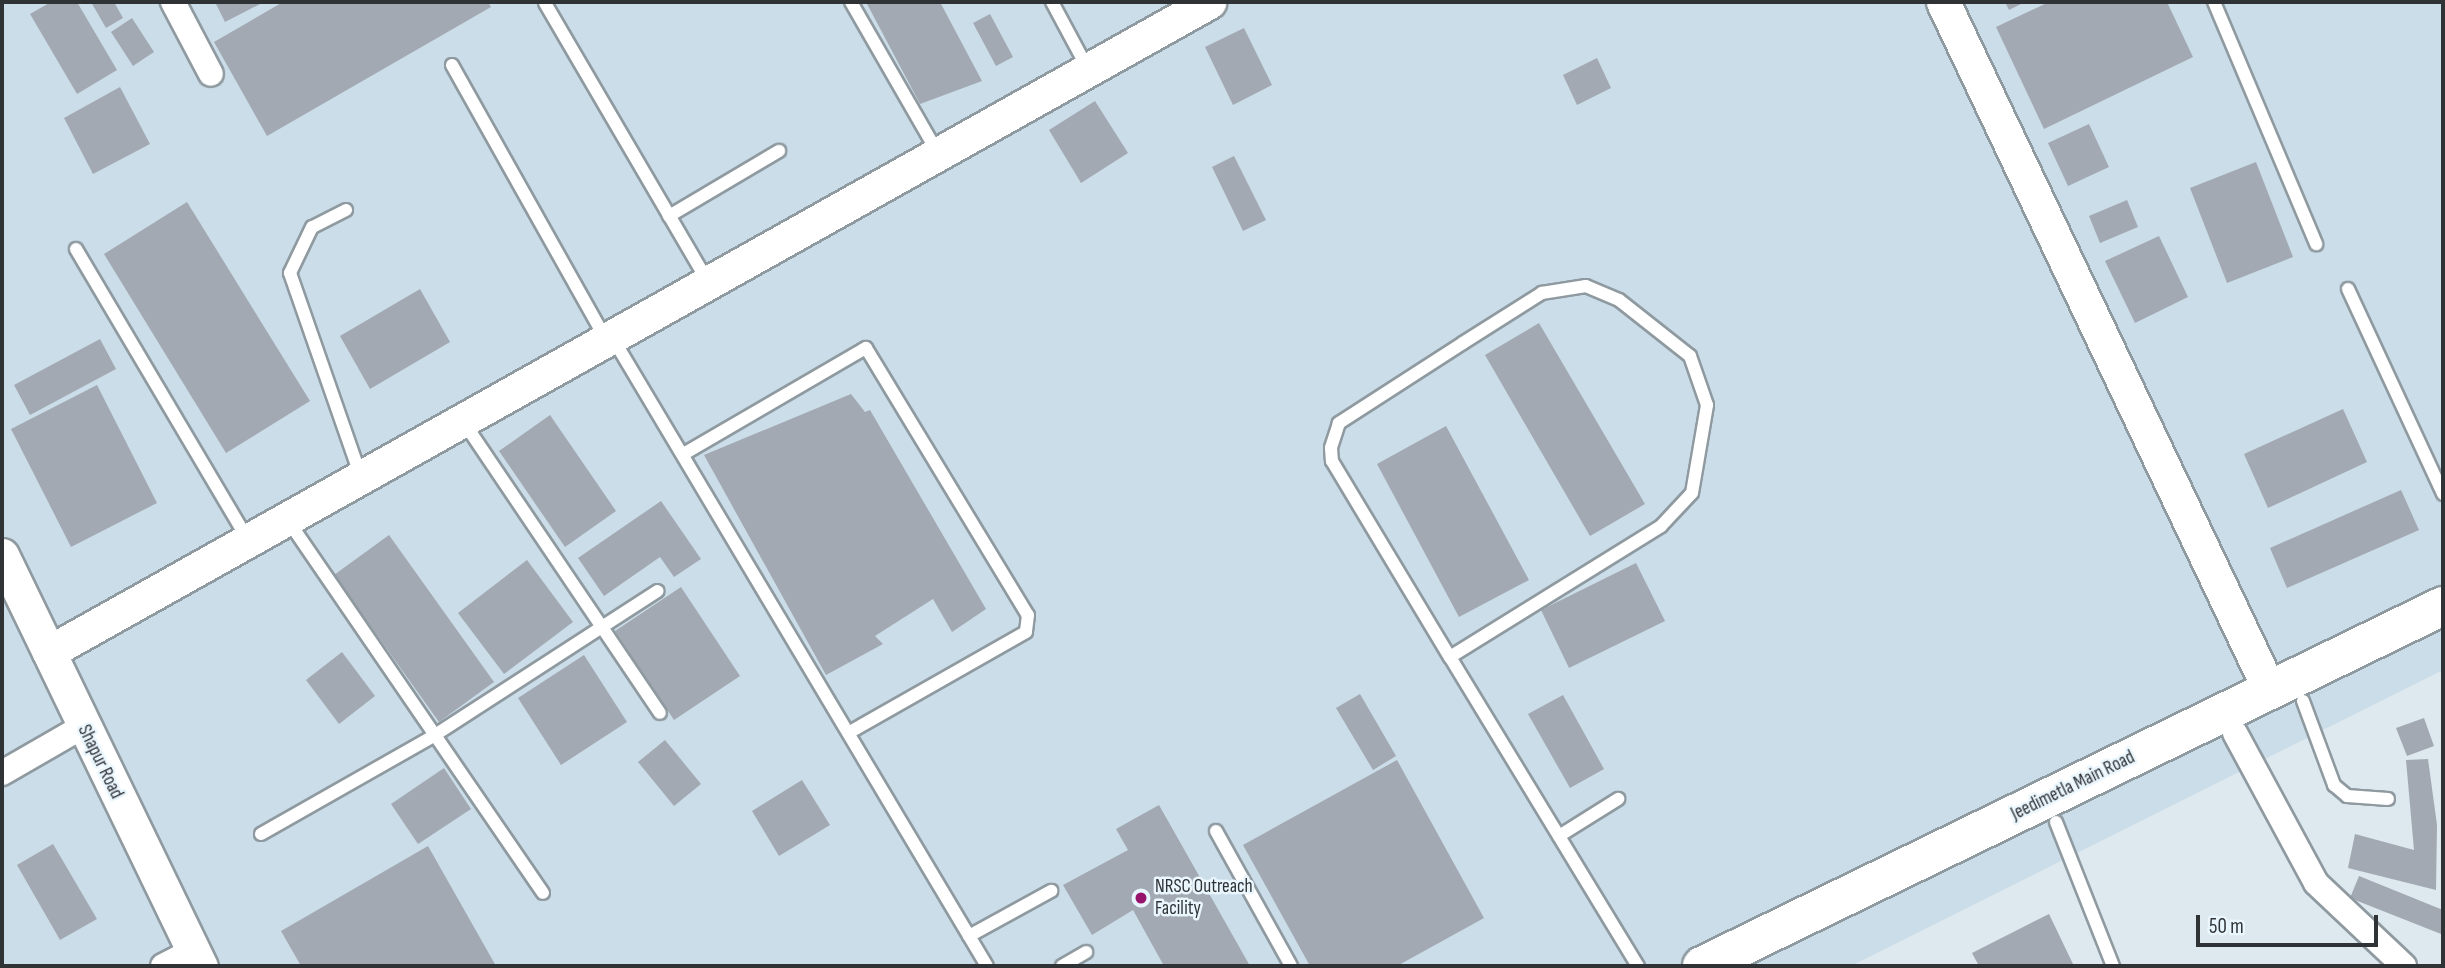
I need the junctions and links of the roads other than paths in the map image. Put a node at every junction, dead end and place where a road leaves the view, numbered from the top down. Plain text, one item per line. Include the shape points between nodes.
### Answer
1 (173, 2) edge
2 (851, 2) edge
3 (1052, 2) edge
4 (1209, 2) edge
5 (1943, 2) edge
6 (2214, 2) edge
7 (545, 3) edge
8 (452, 65) dead end
9 (1088, 70) junction
10 (211, 74) dead end
11 (779, 151) dead end
12 (938, 153) junction
13 (346, 211) dead end
14 (669, 216) junction
15 (2316, 244) dead end
16 (76, 249) dead end
17 (708, 282) junction
18 (2348, 289) dead end
19 (609, 338) junction
20 (463, 420) junction
21 (687, 452) junction
22 (361, 477) junction
23 (2443, 494) edge
24 (286, 519) junction
25 (248, 541) junction
26 (3, 563) edge
27 (658, 591) dead end
28 (2443, 606) edge
29 (601, 626) junction
30 (2443, 633) edge
31 (49, 652) junction
32 (1450, 656) junction
33 (2286, 696) junction
34 (660, 713) dead end
35 (82, 727) junction
36 (850, 732) junction
37 (2235, 733) junction
38 (435, 735) junction
39 (2, 774) edge
40 (1618, 799) dead end
41 (2388, 799) dead end
42 (2056, 821) junction
43 (1216, 831) dead end
44 (261, 834) dead end
45 (1559, 836) junction
46 (1051, 891) dead end
47 (543, 893) dead end
48 (970, 936) junction
49 (1086, 952) dead end
50 (197, 958) edge
51 (163, 966) edge
52 (988, 966) edge
53 (1062, 966) edge
54 (1291, 966) edge
55 (1638, 966) edge
56 (1702, 966) edge
57 (1764, 966) edge
58 (2113, 966) edge
59 (2404, 966) edge

1 - 10 street
2 - 12 lane
3 - 9 lane
4 - 9 street
5 - 33 street
6 - 15 lane
7 - 14 lane
8 - 19 lane
9 - 12 street
11 - 14 lane
12 - 17 street
13 - 22 lane via 312,227 290,273
14 - 17 lane
16 - 25 lane
17 - 19 street
18 - 23 lane
19 - 20 street
19 - 21 lane
20 - 22 street
20 - 29 lane
21 - 36 lane
21 - 36 lane via 866,348 1028,615 1026,632
22 - 24 street
24 - 25 street
24 - 38 lane
25 - 31 street
26 - 31 street, Shapur Road
27 - 29 lane
28 - 33 main road, Jeedimetla Main Road
29 - 34 lane
29 - 38 lane
30 - 33 main road, Jeedimetla Main Road
31 - 35 street, Shapur Road
32 - 32 lane via 1661,526 1692,493 1707,405 1690,356 1619,300 1586,286 1542,293 1335,430 1332,461
32 - 45 lane
33 - 37 main road, Jeedimetla Main Road
33 - 41 lane via 2334,785 2347,796
33 - 56 main road, Jeedimetla Main Road
35 - 39 street
35 - 50 street, Shapur Road
36 - 48 lane
37 - 42 main road, Jeedimetla Main Road
37 - 59 street via 2316,883
38 - 44 lane
38 - 47 lane
40 - 45 lane
42 - 57 main road, Jeedimetla Main Road
42 - 58 lane
43 - 54 lane
45 - 55 lane
46 - 48 lane
48 - 52 lane
49 - 53 lane
50 - 51 street

